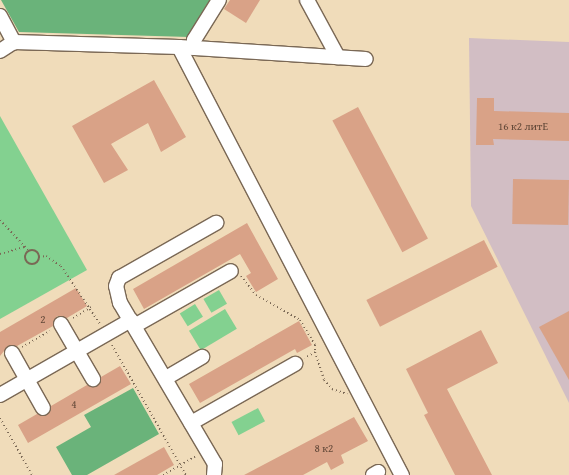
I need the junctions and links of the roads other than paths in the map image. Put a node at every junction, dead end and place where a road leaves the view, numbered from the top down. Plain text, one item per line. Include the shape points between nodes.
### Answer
1 (218, 0) edge
2 (307, 0) edge
3 (0, 16) edge
4 (14, 42) junction
5 (179, 47) junction
6 (194, 48) junction
7 (0, 51) edge
8 (338, 57) junction
9 (366, 59) dead end
10 (216, 223) dead end
11 (231, 271) road end
12 (133, 323) junction
13 (62, 324) dead end
14 (77, 351) junction
15 (12, 353) dead end
16 (202, 357) dead end
17 (295, 364) road end
18 (166, 378) junction
19 (93, 379) dead end
20 (27, 380) junction
21 (0, 395) edge
22 (43, 408) dead end
23 (191, 422) junction
24 (214, 475) edge
25 (402, 475) edge

1 - 6 lane via 194,40
2 - 8 lane
3 - 4 lane
4 - 5 lane
4 - 7 lane
5 - 6 lane
5 - 25 lane
6 - 8 lane
8 - 9 lane
10 - 12 lane via 119,278 117,293
11 - 12 lane
12 - 14 lane via 106,334
12 - 18 lane
13 - 14 lane
14 - 19 lane
14 - 20 lane
15 - 20 lane
16 - 18 lane
17 - 23 lane
18 - 23 lane
20 - 21 lane
20 - 22 lane
23 - 24 lane via 215,464

